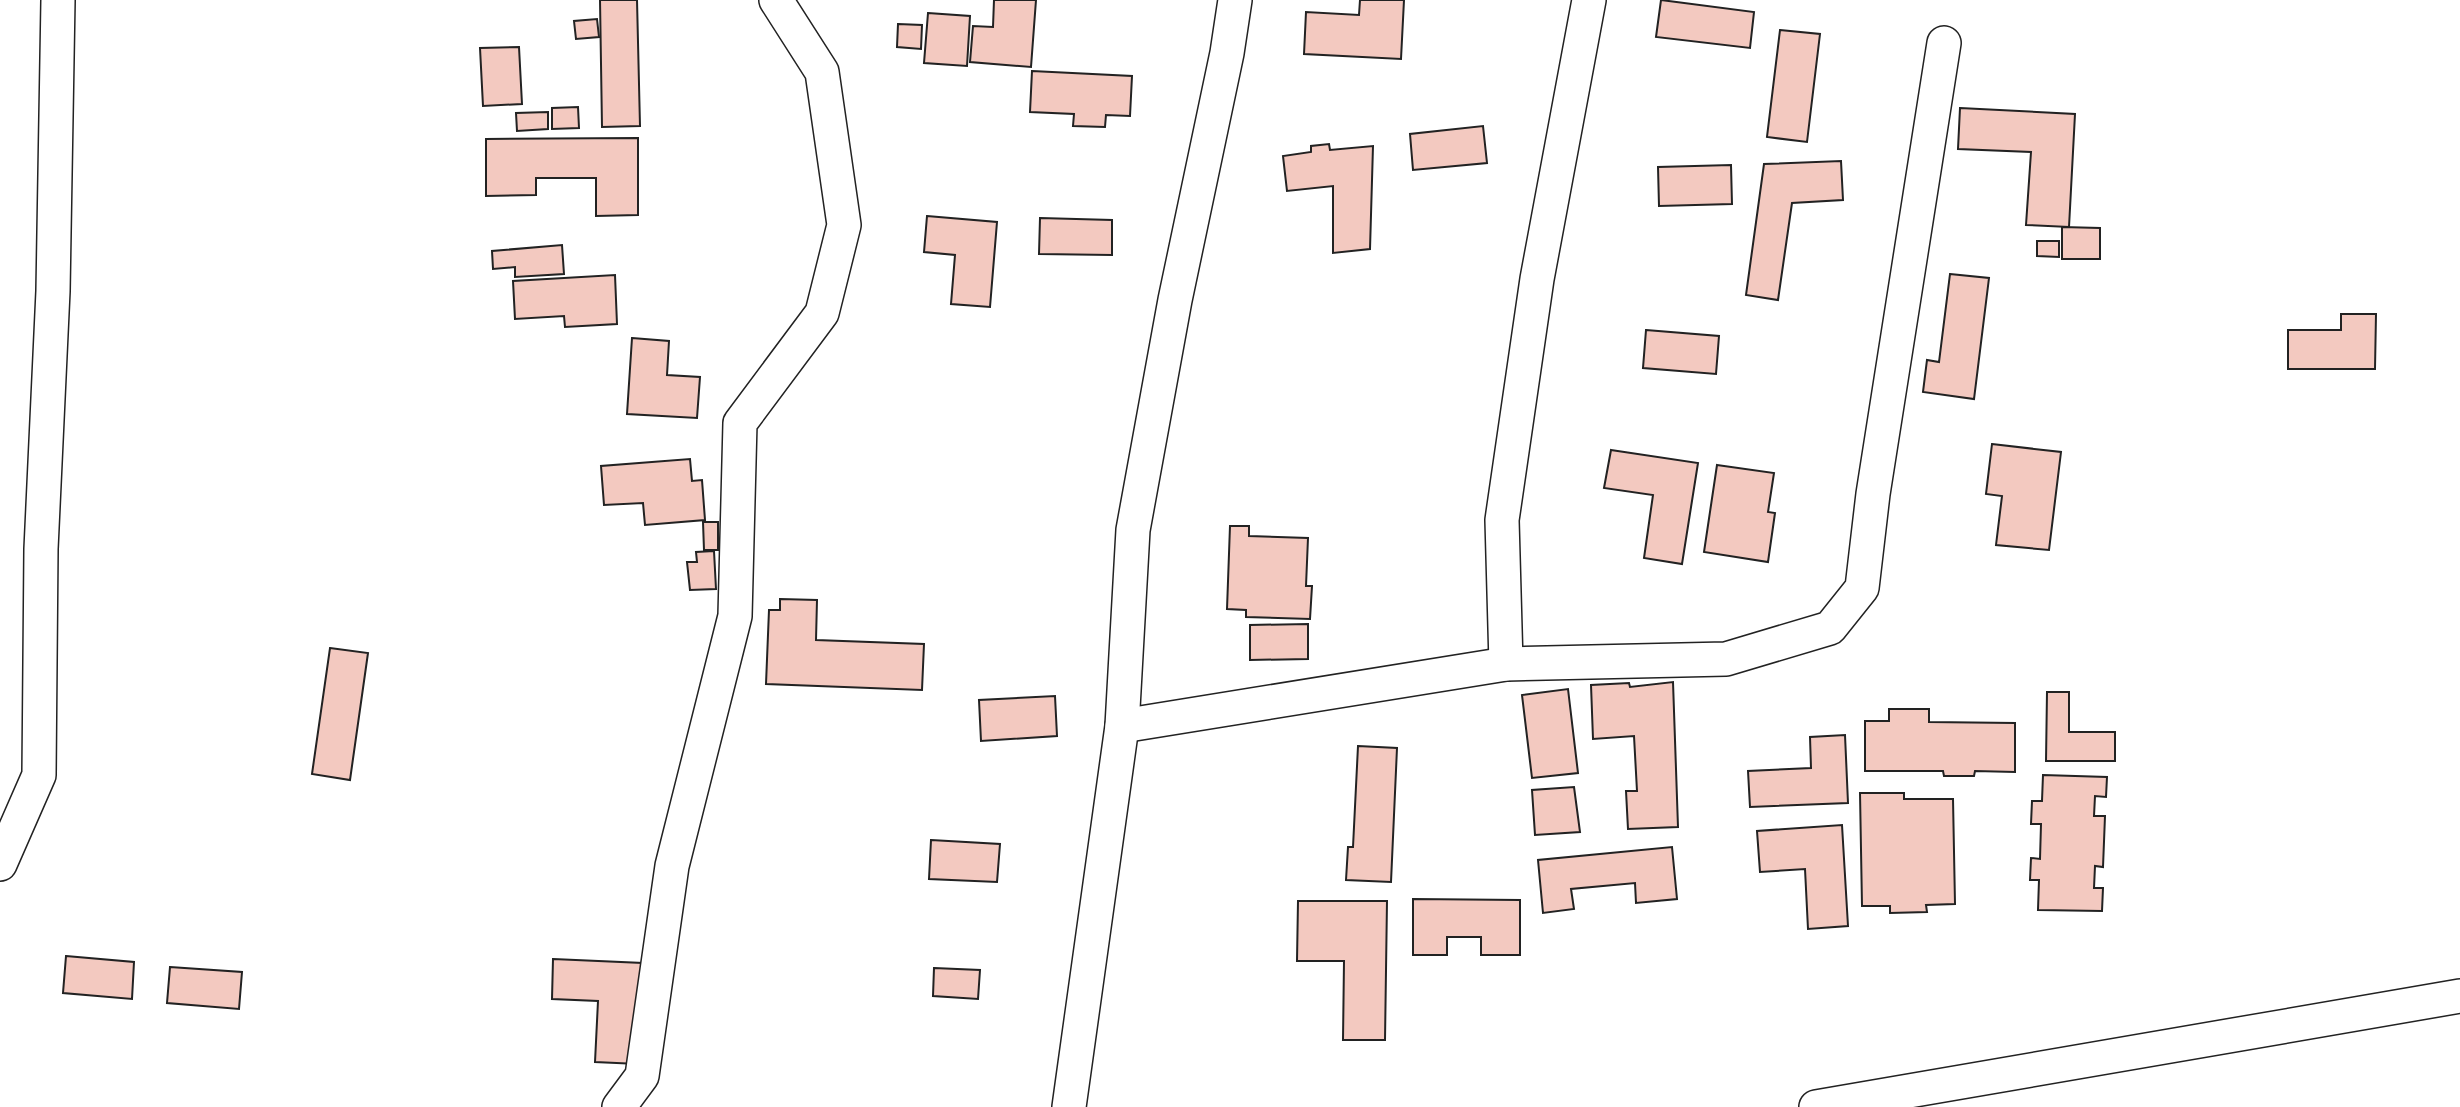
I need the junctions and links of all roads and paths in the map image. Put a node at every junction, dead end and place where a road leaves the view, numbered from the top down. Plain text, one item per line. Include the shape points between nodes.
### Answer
1 (58, 0) edge
2 (775, 0) edge
3 (1235, 0) edge
4 (1589, 0) edge
5 (1944, 43) dead end
6 (1506, 664) junction
7 (1122, 726) junction
8 (0, 864) edge
9 (2460, 996) edge
10 (619, 1107) edge
11 (1069, 1107) edge
12 (1816, 1107) edge

1 - 8 street via 53,291 41,549 39,775
2 - 10 street via 822,72 845,225 822,313 740,423 735,616 672,866 642,1076
3 - 7 street via 1133,530
4 - 6 street via 1537,279 1503,520
5 - 6 street via 1862,588 1830,628 1726,659
6 - 7 street
7 - 11 street
9 - 12 street

